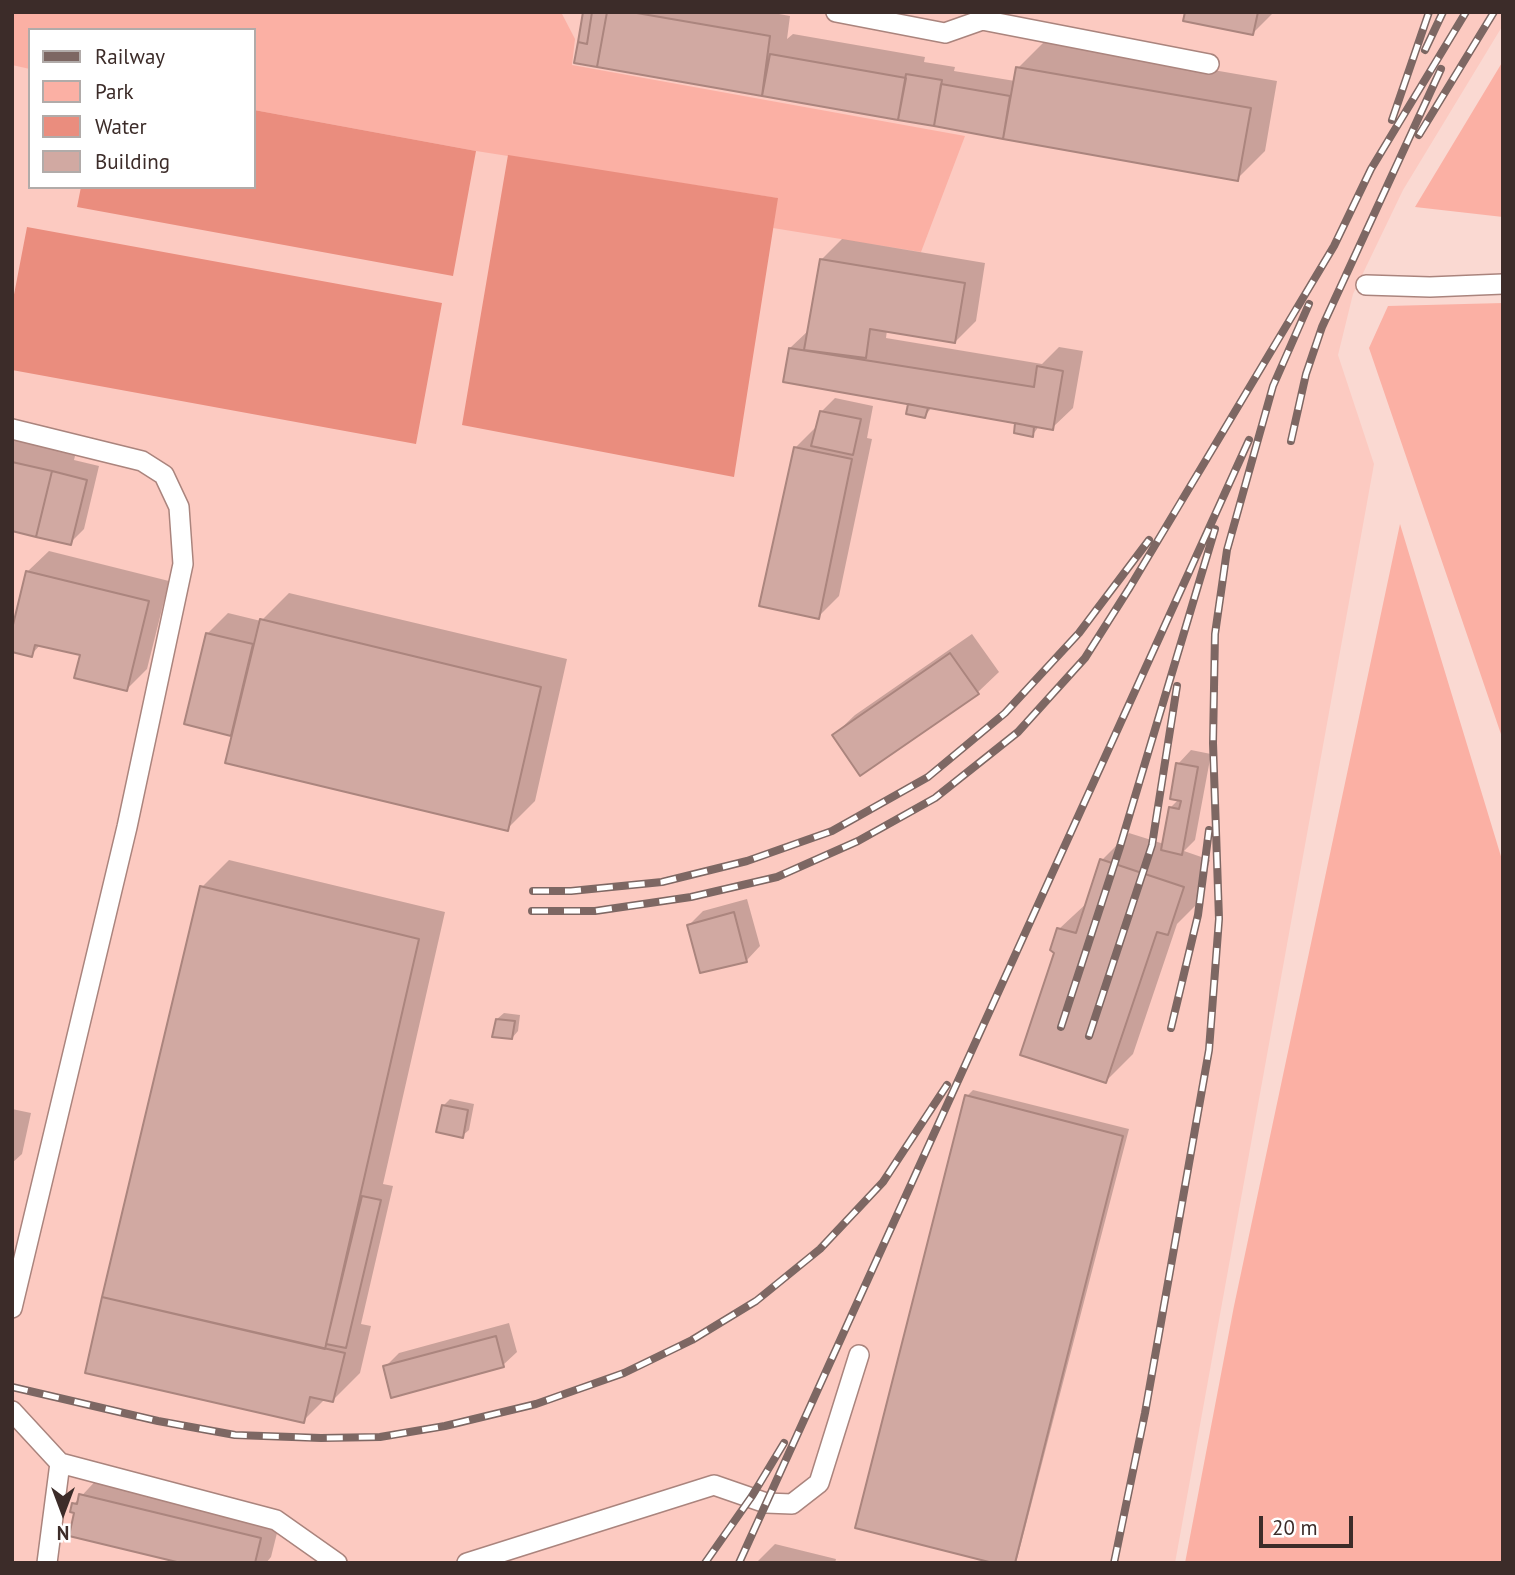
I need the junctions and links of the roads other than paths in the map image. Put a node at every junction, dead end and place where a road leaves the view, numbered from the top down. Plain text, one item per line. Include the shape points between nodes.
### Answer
1 (836, 12) edge
2 (982, 16) edge
3 (1209, 64) dead end
4 (1503, 284) edge
5 (1366, 285) dead end
6 (12, 429) edge
7 (12, 1308) edge
8 (859, 1355) dead end
9 (12, 1411) edge
10 (60, 1464) junction
11 (47, 1563) edge
12 (337, 1563) edge
13 (467, 1563) edge

1 - 2 lane via 945,33
2 - 3 lane
4 - 5 lane
6 - 7 lane via 142,461 164,475 179,507 183,564 127,827
8 - 13 lane via 819,1483 792,1504 766,1503 714,1485
9 - 10 lane
10 - 11 lane
10 - 12 lane via 276,1520

